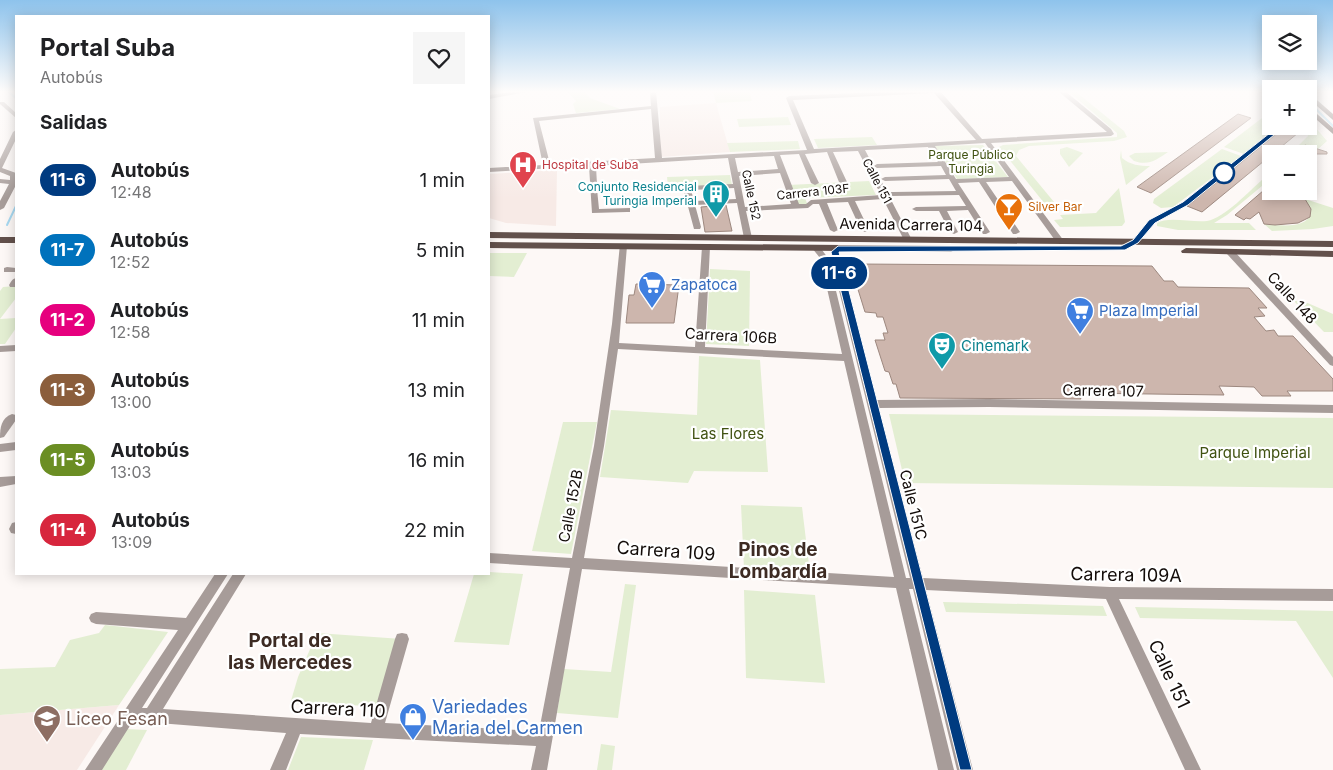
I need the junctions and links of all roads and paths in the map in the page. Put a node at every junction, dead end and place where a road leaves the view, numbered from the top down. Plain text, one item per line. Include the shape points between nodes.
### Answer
1 (537, 127) edge
2 (657, 127) edge
3 (801, 127) edge
4 (970, 127) edge
5 (1105, 127) edge
6 (15, 134) edge
7 (984, 142) junction
8 (930, 144) junction
9 (860, 148) junction
10 (829, 150) junction
11 (802, 152) junction
12 (811, 152) junction
13 (776, 153) junction
14 (731, 156) junction
15 (659, 160) junction
16 (592, 164) junction
17 (942, 164) junction
18 (877, 166) dead end
19 (547, 167) junction
20 (0, 168) edge
21 (490, 170) edge
22 (783, 171) junction
23 (734, 174) junction
24 (953, 179) junction
25 (1015, 179) junction
26 (885, 180) dead end
27 (981, 180) junction
28 (0, 182) edge
29 (14, 182) junction
30 (843, 182) dead end
31 (815, 184) dead end
32 (737, 186) junction
33 (594, 187) junction
34 (607, 187) dead end
35 (962, 193) junction
36 (4, 194) edge
37 (890, 196) junction
38 (850, 199) junction
39 (822, 201) junction
40 (690, 203) junction
41 (741, 205) junction
42 (796, 207) junction
43 (0, 208) edge
44 (971, 208) junction
45 (916, 209) dead end
46 (942, 209) junction
47 (627, 210) dead end
48 (696, 227) dead end
49 (834, 230) dead end
50 (864, 230) dead end
51 (0, 231) edge
52 (15, 231) edge
53 (954, 232) dead end
54 (986, 232) dead end
55 (1016, 232) dead end
56 (490, 235) edge
57 (748, 238) junction
58 (0, 240) edge
59 (15, 240) edge
60 (908, 240) junction
61 (1060, 241) junction
62 (1333, 244) edge
63 (490, 245) edge
64 (1112, 245) junction
65 (623, 246) junction
66 (706, 247) junction
67 (816, 248) junction
68 (838, 248) junction
69 (1230, 252) junction
70 (1333, 254) edge
71 (7, 270) dead end
72 (15, 270) edge
73 (614, 346) junction
74 (15, 348) edge
75 (0, 349) edge
76 (700, 349) junction
77 (848, 358) junction
78 (1333, 363) edge
79 (872, 404) junction
80 (1333, 409) edge
81 (14, 417) edge
82 (0, 419) edge
83 (0, 434) edge
84 (15, 446) edge
85 (0, 448) edge
86 (15, 480) edge
87 (0, 482) edge
88 (490, 558) edge
89 (576, 563) junction
90 (221, 575) edge
91 (239, 575) edge
92 (901, 584) junction
93 (918, 584) junction
94 (1110, 593) junction
95 (1333, 595) edge
96 (96, 618) dead end
97 (188, 624) junction
98 (402, 639) dead end
99 (130, 714) junction
100 (150, 716) junction
101 (296, 726) junction
102 (376, 730) junction
103 (545, 739) junction
104 (93, 770) edge
105 (278, 770) edge
106 (539, 770) edge
107 (946, 770) edge
108 (965, 770) edge
109 (1193, 770) edge

1 - 19 street
2 - 15 street
3 - 12 street
4 - 7 street
5 - 7 street via 1111,134
6 - 20 street
7 - 8 street
7 - 25 street
8 - 9 street
8 - 17 street
9 - 10 street
9 - 37 street, Calle 151
10 - 12 street
10 - 30 street
11 - 12 street
11 - 13 street
11 - 31 street
13 - 14 street
13 - 22 street
14 - 15 street
14 - 23 street, Calle 152
15 - 16 street
16 - 19 street
16 - 33 street
17 - 18 street
17 - 24 street
19 - 21 street
20 - 29 street via 14,175
22 - 23 street
22 - 42 street
23 - 32 street, Calle 152
24 - 26 street
24 - 27 street
24 - 35 street
25 - 27 street
25 - 61 street
27 - 55 street
28 - 29 street
29 - 36 street
32 - 40 street via 688,188
32 - 41 street, Calle 152
33 - 34 street
33 - 47 street via 595,211
35 - 37 street, Carrera 103F
35 - 44 street
36 - 43 street
37 - 38 street, Carrera 103F
37 - 60 street, Calle 151
38 - 39 street, Carrera 103F
38 - 50 street
39 - 42 street, Carrera 103F
39 - 49 street
40 - 41 street, Carrera 103F
40 - 48 street
41 - 42 street, Carrera 103F
41 - 57 street, Calle 152
44 - 46 street
44 - 54 street
45 - 46 street
46 - 53 street
51 - 52 main road
56 - 57 main road, Avenida Carrera 104
57 - 60 main road, Avenida Carrera 104
58 - 59 main road
60 - 61 main road, Avenida Carrera 104
61 - 64 main road, Avenida Carrera 104
62 - 64 main road, Avenida Carrera 104
63 - 65 main road, Avenida Carrera 104
64 - 68 main road, Avenida Carrera 104
64 - 69 main road, Avenida Carrera 104
65 - 66 main road, Avenida Carrera 104
65 - 73 street, Calle 152B
66 - 67 main road, Avenida Carrera 104
66 - 76 street
67 - 68 main road, Avenida Carrera 104
67 - 77 street, Calle 151C via 824,258
68 - 79 street, Calle 151C via 835,258
69 - 70 main road, Avenida Carrera 104
69 - 78 street, Calle 148
71 - 72 street
73 - 76 street, Carrera 106B
73 - 89 street, Calle 152B
74 - 75 street
76 - 77 street, Carrera 106B
77 - 92 street, Calle 151C
79 - 80 street, Carrera 107
79 - 93 street, Calle 151C
81 - 82 street
81 - 83 street
84 - 85 street
86 - 87 street
88 - 89 street, Carrera 109
89 - 92 street, Carrera 109
89 - 103 street, Calle 152B
90 - 97 street
91 - 100 street
92 - 93 street, Carrera 109
92 - 107 street, Calle 151C
93 - 94 street, Carrera 109A
93 - 108 street, Calle 151C
94 - 95 street, Carrera 109A
94 - 109 street, Calle 151
96 - 97 street
97 - 99 street
98 - 102 street
99 - 100 street, Carrera 110
99 - 104 street
100 - 101 street, Carrera 110
101 - 102 street, Carrera 110
101 - 105 street
102 - 103 street, Carrera 110
103 - 106 street, Calle 152B

